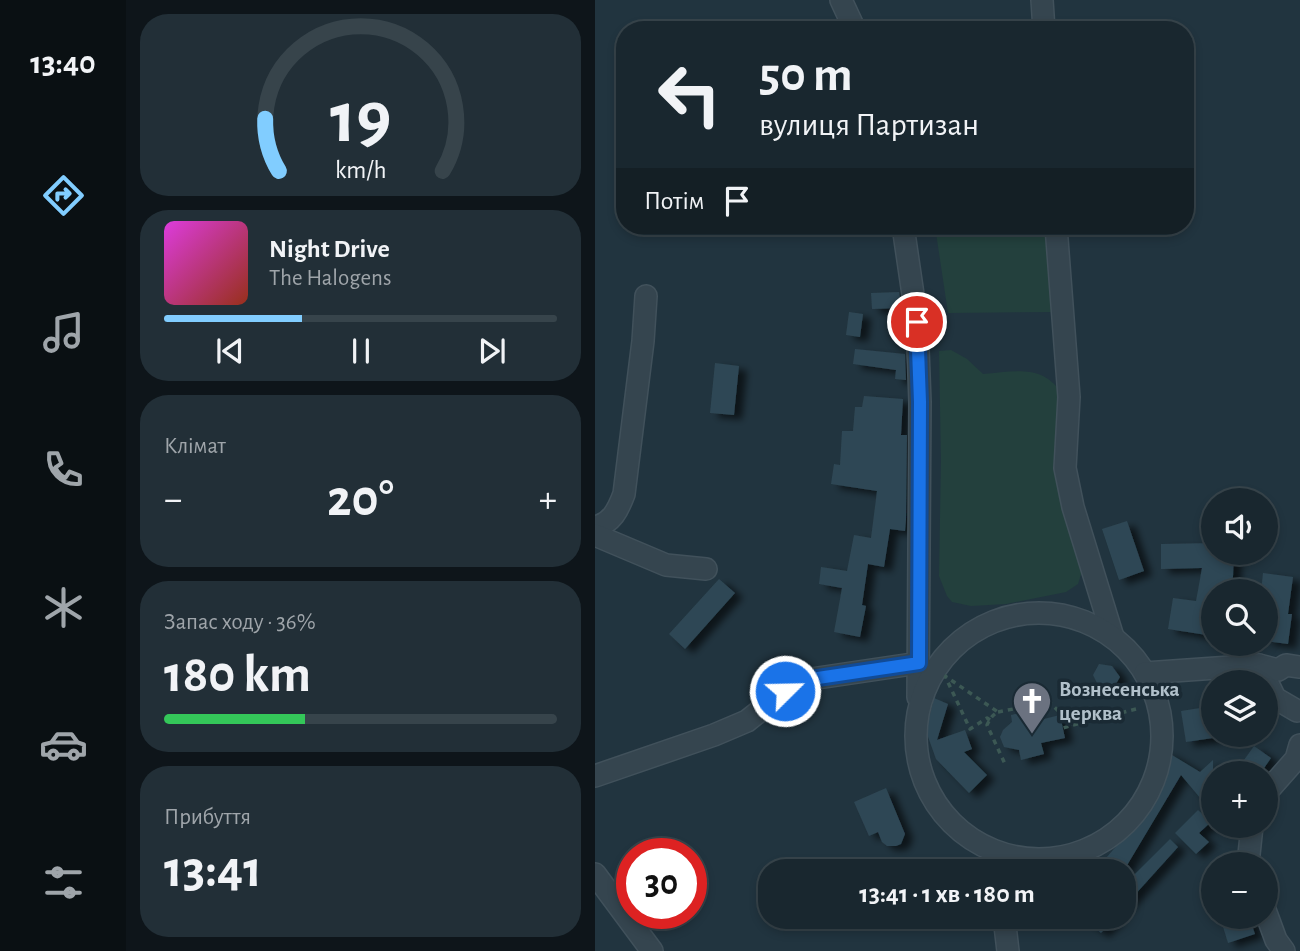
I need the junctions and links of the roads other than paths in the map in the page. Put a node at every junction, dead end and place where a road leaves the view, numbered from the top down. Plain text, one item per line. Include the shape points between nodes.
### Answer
1 (841, 0) edge
2 (1042, 0) edge
3 (851, 21) edge
4 (1043, 21) edge
5 (904, 235) edge
6 (1057, 235) edge
7 (646, 296) dead end
8 (595, 527) edge
9 (595, 535) edge
10 (706, 569) dead end
11 (1113, 637) junction
12 (919, 663) junction
13 (1300, 667) edge
14 (1274, 670) edge
15 (1145, 673) junction
16 (1201, 673) edge
17 (1278, 700) edge
18 (918, 709) junction
19 (1299, 713) edge
20 (1300, 745) edge
21 (595, 776) edge
22 (1278, 779) edge
23 (1013, 859) edge
24 (1053, 859) edge
25 (595, 873) edge
26 (1005, 929) edge
27 (1272, 929) edge
28 (652, 951) edge
29 (1008, 951) edge
30 (1284, 951) edge

1 - 3 street
2 - 4 street
5 - 12 street via 917,322 920,402
6 - 11 street via 1069,397 1065,468
7 - 8 street via 624,494 616,514
9 - 10 street via 666,565
11 - 15 street
11 - 18 street via 1059,615 1024,614 998,620 973,632 945,656
12 - 18 street
12 - 21 street via 811,679 785,691 747,721
13 - 14 street via 1286,665
15 - 16 street
15 - 24 street via 1159,709 1162,734 1156,775 1143,802 1099,844
17 - 19 street
18 - 23 street via 917,760 938,809 981,845
20 - 22 street via 1296,759
25 - 28 street
26 - 29 street
27 - 30 street

